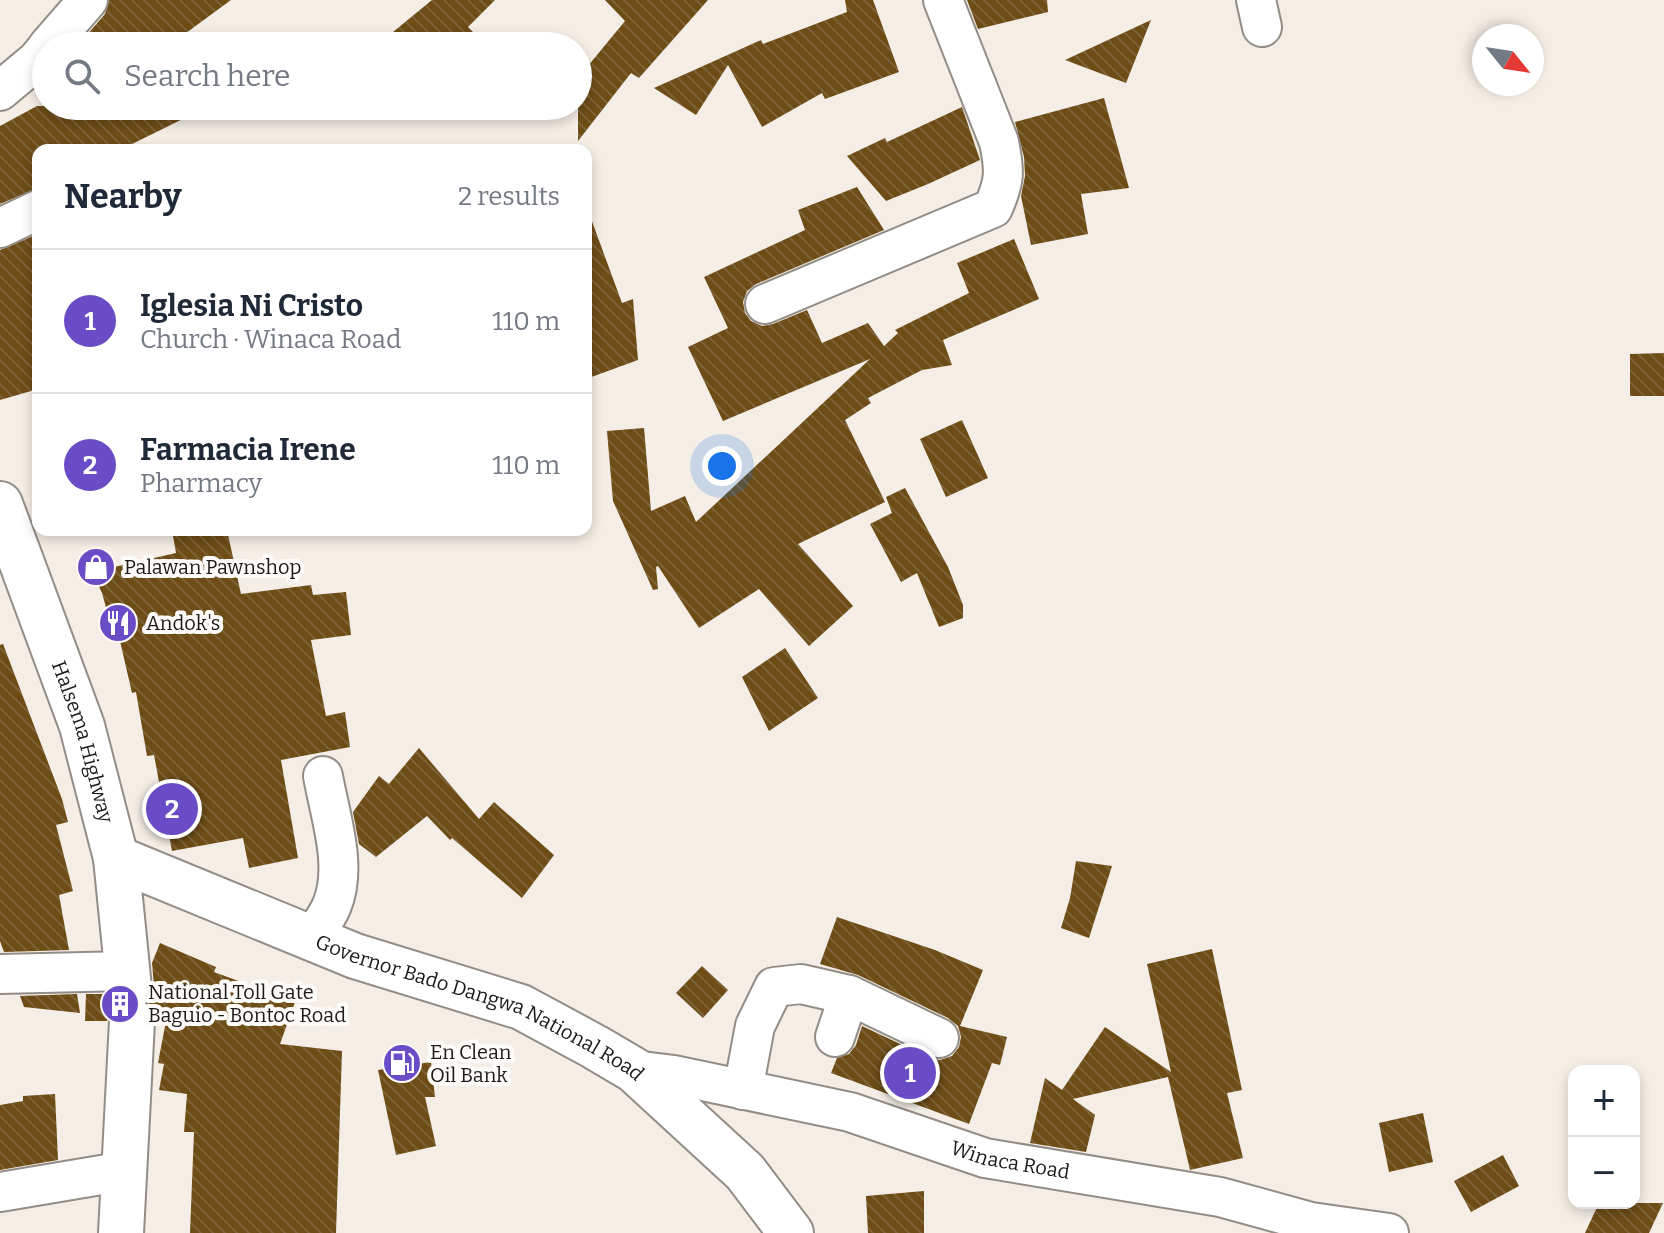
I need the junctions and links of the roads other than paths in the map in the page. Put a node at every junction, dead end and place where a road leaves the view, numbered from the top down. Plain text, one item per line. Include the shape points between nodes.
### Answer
1 (88, 0) edge
2 (943, 0) edge
3 (60, 32) edge
4 (32, 64) edge
5 (0, 91) edge
6 (32, 213) edge
7 (0, 228) edge
8 (765, 304) dead end
9 (0, 504) edge
10 (323, 776) dead end
11 (116, 858) junction
12 (312, 937) junction
13 (0, 974) edge
14 (129, 993) junction
15 (849, 995) junction
16 (835, 1037) dead end
17 (939, 1038) dead end
18 (634, 1070) junction
19 (743, 1090) junction
20 (125, 1171) junction
21 (0, 1192) edge
22 (121, 1233) edge
23 (791, 1233) edge
24 (1389, 1233) edge

1 - 3 street
2 - 8 street via 999,142 1004,184 993,208
4 - 5 street
6 - 7 street
9 - 11 main road, Halsema Highway via 82,726
10 - 12 street via 338,885 332,907
11 - 12 main road, Governor Bado Dangwa National Road
11 - 14 main road, Halsema Highway
12 - 18 main road, Governor Bado Dangwa National Road via 355,956 521,1007
13 - 14 street
14 - 20 main road, Halsema Highway
15 - 16 street
15 - 17 street
15 - 19 street via 801,984 774,987 755,1026
18 - 19 street, Winaca Road
18 - 23 main road, Governor Bado Dangwa National Road via 745,1172
19 - 24 street, Winaca Road via 850,1112 985,1158 1220,1197 1311,1222
20 - 21 street
20 - 22 main road, Halsema Highway

